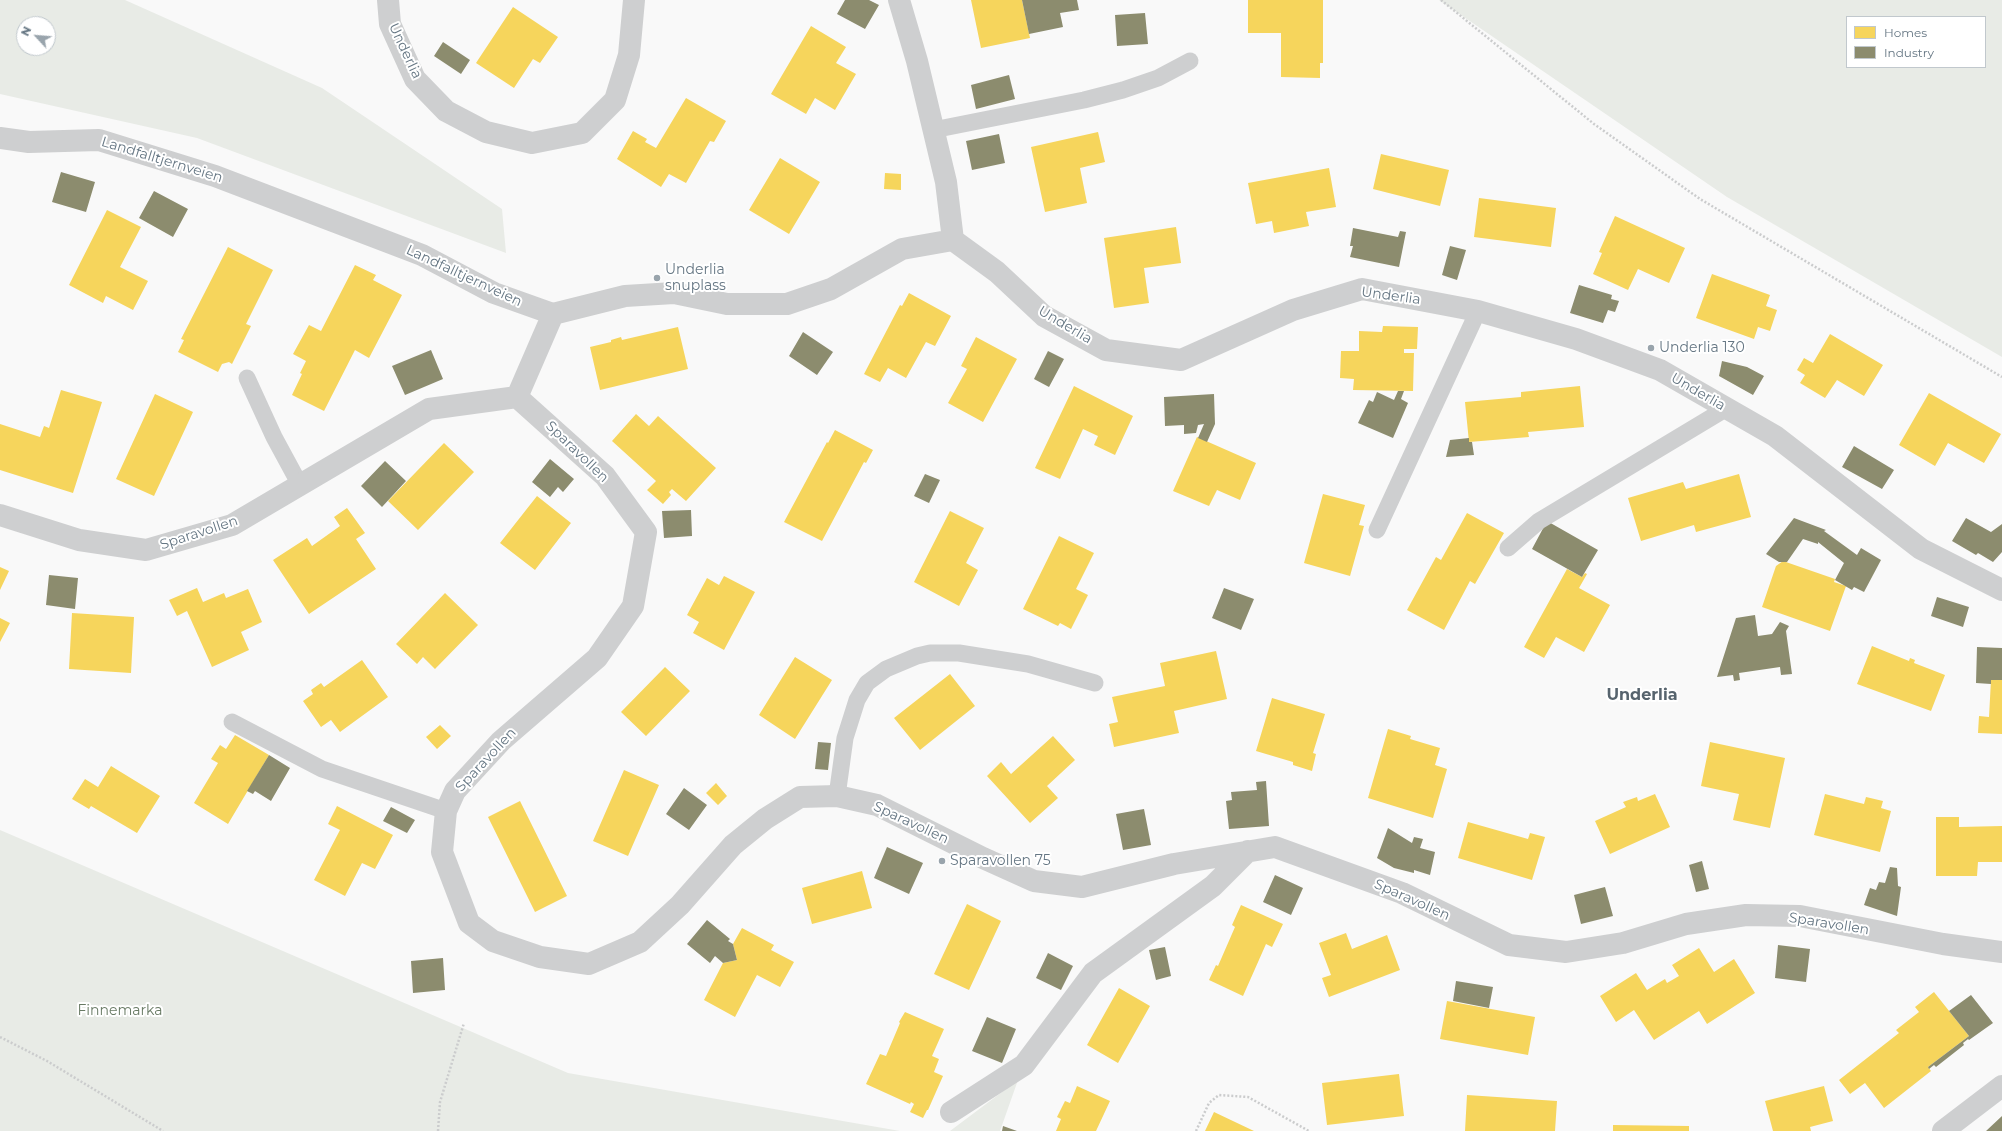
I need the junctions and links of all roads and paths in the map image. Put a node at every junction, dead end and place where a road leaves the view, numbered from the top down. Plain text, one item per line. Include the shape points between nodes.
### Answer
1 (388, 0) edge
2 (634, 0) edge
3 (898, 0) edge
4 (1441, 0) edge
5 (1190, 61) dead end
6 (933, 130) junction
7 (0, 138) edge
8 (953, 240) junction
9 (1478, 311) junction
10 (553, 314) junction
11 (2002, 377) edge
12 (247, 378) dead end
13 (517, 397) junction
14 (1727, 408) junction
15 (300, 485) junction
16 (0, 515) edge
17 (1377, 530) dead end
18 (1508, 548) dead end
19 (2002, 590) edge
20 (1095, 683) dead end
21 (232, 722) dead end
22 (837, 796) junction
23 (446, 811) junction
24 (1248, 851) junction
25 (2002, 952) edge
26 (464, 1023) dead end
27 (0, 1037) edge
28 (2002, 1086) edge
29 (951, 1112) dead end
30 (163, 1131) edge
31 (438, 1131) edge
32 (1196, 1131) edge
33 (1309, 1131) edge
34 (1942, 1131) edge

1 - 2 street, Underlia via 390,24 415,79 446,111 486,132 532,143 582,133 615,100 629,55
3 - 6 street via 917,61
4 - 11 path via 1594,124 1700,199
5 - 6 lane via 1158,78 1123,90
6 - 8 street via 946,182
7 - 10 street, Landfalltjernveien via 29,142 100,140 215,176 422,255 494,293
8 - 9 street, Underlia via 997,272 1044,316 1106,350 1181,360 1293,310 1362,289
8 - 10 street via 902,249 831,289 787,304 727,304 674,293 625,296
9 - 14 street, Underlia via 1576,339 1660,370
9 - 17 lane
10 - 13 street
12 - 15 lane
13 - 15 street, Sparavollen via 429,409
13 - 23 street, Sparavollen via 605,476 646,532 632,606 597,658 501,741 455,791
14 - 18 lane via 1539,521
14 - 19 street, Underlia via 1775,436 1921,549
15 - 16 street, Sparavollen via 232,525 146,550 79,540
20 - 22 lane via 1028,664 959,653 930,653 886,669 867,683 857,700 845,738
21 - 23 lane via 322,769
22 - 23 street, Sparavollen via 800,797 765,819 733,845 680,905 640,942 589,964 540,957 493,941 469,923 442,852
22 - 24 street, Sparavollen via 877,805 983,858 1034,880 1082,887 1174,864
24 - 25 street, Sparavollen via 1275,847 1402,893 1509,945 1566,952 1623,943 1686,924 1746,915 1800,916 1943,944
24 - 29 street via 1214,886 1093,973 1024,1065
26 - 31 path via 440,1102
27 - 30 path via 47,1061
28 - 34 street
32 - 33 path via 1209,1102 1219,1095 1248,1097

